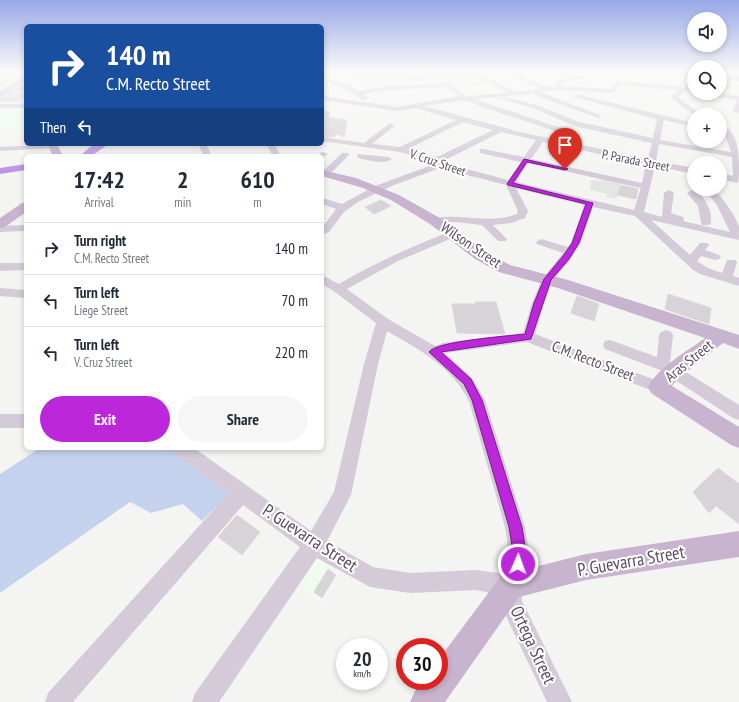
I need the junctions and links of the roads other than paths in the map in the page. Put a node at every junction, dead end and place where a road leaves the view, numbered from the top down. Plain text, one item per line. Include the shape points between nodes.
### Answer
1 (366, 105) edge
2 (423, 105) edge
3 (481, 105) edge
4 (530, 105) edge
5 (567, 105) edge
6 (616, 105) edge
7 (738, 105) edge
8 (0, 106) edge
9 (24, 106) edge
10 (416, 106) junction
11 (736, 111) dead end
12 (598, 116) dead end
13 (661, 118) junction
14 (461, 120) junction
15 (390, 125) dead end
16 (499, 130) junction
17 (558, 130) dead end
18 (687, 131) edge
19 (727, 134) edge
20 (687, 135) edge
21 (324, 139) edge
22 (540, 140) junction
23 (656, 141) junction
24 (371, 144) junction
25 (36, 146) edge
26 (0, 148) edge
27 (721, 148) edge
28 (401, 150) junction
29 (482, 151) dead end
30 (345, 155) dead end
31 (361, 156) dead end
32 (737, 156) edge
33 (370, 157) junction
34 (388, 159) dead end
35 (526, 160) junction
36 (439, 162) junction
37 (651, 162) junction
38 (687, 171) edge
39 (324, 173) edge
40 (727, 177) edge
41 (739, 180) edge
42 (510, 184) junction
43 (645, 186) junction
44 (377, 188) junction
45 (669, 193) dead end
46 (694, 196) edge
47 (716, 196) edge
48 (542, 200) dead end
49 (324, 202) edge
50 (24, 207) edge
51 (588, 207) junction
52 (343, 208) junction
53 (638, 214) junction
54 (434, 221) junction
55 (0, 224) edge
56 (487, 225) dead end
57 (24, 228) edge
58 (0, 229) edge
59 (324, 231) edge
60 (453, 234) junction
61 (738, 236) edge
62 (502, 239) dead end
63 (541, 242) dead end
64 (570, 252) junction
65 (715, 257) dead end
66 (691, 262) junction
67 (731, 262) dead end
68 (0, 267) edge
69 (24, 267) dead end
70 (726, 278) junction
71 (548, 279) junction
72 (739, 282) edge
73 (328, 284) edge
74 (0, 292) edge
75 (24, 294) edge
76 (383, 322) junction
77 (666, 335) dead end
78 (720, 336) junction
79 (528, 337) junction
80 (739, 342) edge
81 (610, 345) dead end
82 (434, 352) junction
83 (668, 368) junction
84 (658, 387) junction
85 (739, 413) edge
86 (0, 421) edge
87 (24, 421) edge
88 (739, 438) edge
89 (183, 450) edge
90 (242, 492) junction
91 (739, 544) edge
92 (314, 545) junction
93 (510, 586) junction
94 (57, 702) edge
95 (204, 702) edge
96 (426, 702) edge
97 (560, 702) edge

1 - 10 street via 391,108
2 - 10 street
3 - 17 street
4 - 23 street via 577,124
5 - 12 street
6 - 13 street
7 - 11 street
8 - 9 street
10 - 14 street, P. Parada Street
13 - 18 street
13 - 23 street
14 - 16 street, P. Parada Street
14 - 28 street
15 - 24 street
16 - 22 street, P. Parada Street
16 - 36 street
19 - 32 street
20 - 23 street
21 - 24 street, V. Cruz Street
22 - 35 street
22 - 37 street, P. Parada Street
23 - 37 street
24 - 28 street, V. Cruz Street
24 - 33 street
25 - 26 street
27 - 32 street
28 - 36 street, V. Cruz Street
29 - 35 street
30 - 39 street
31 - 33 street
32 - 41 street
33 - 34 street
35 - 42 street
35 - 43 street
36 - 42 street, V. Cruz Street
36 - 44 street
37 - 38 street, P. Parada Street
37 - 43 street
39 - 44 main road, Wilson Street
40 - 41 street
42 - 51 street, V. Cruz Street
42 - 54 street via 523,211 521,216 512,221
43 - 53 street
44 - 52 street
44 - 54 main road, Wilson Street
45 - 46 street via 666,215 706,225 701,202
47 - 61 street
48 - 51 street
49 - 52 street
50 - 55 main road
51 - 53 street, V. Cruz Street
51 - 64 street via 576,243
52 - 59 street via 330,227
53 - 61 street, V. Cruz Street
53 - 66 street
54 - 60 main road, Wilson Street
56 - 62 street
57 - 58 street
60 - 71 main road, Wilson Street via 498,266
60 - 73 street
63 - 64 street
64 - 71 street
65 - 66 street via 702,248
66 - 70 street via 704,271
67 - 70 street
68 - 69 street
70 - 72 street
71 - 78 main road, Wilson Street
71 - 79 street
73 - 76 street
74 - 75 street
76 - 82 street
76 - 92 street via 342,494
77 - 83 street
78 - 80 main road, Wilson Street
78 - 83 main road, Aras Street
79 - 82 street, C.M. Recto Street via 443,348
79 - 84 street, C.M. Recto Street via 630,374
81 - 83 street
82 - 93 street via 467,382 477,400 516,527 518,564
83 - 84 main road, Aras Street
83 - 85 street
84 - 88 main road, C.M. Recto Street
86 - 87 street
89 - 90 street, P. Guevarra Street
90 - 92 street, P. Guevarra Street
90 - 94 street
91 - 93 main road, P. Guevarra Street via 586,567
92 - 93 street, P. Guevarra Street via 370,577 410,583 476,580
92 - 95 street
93 - 96 main road
93 - 97 street, Ortega Street via 511,602

